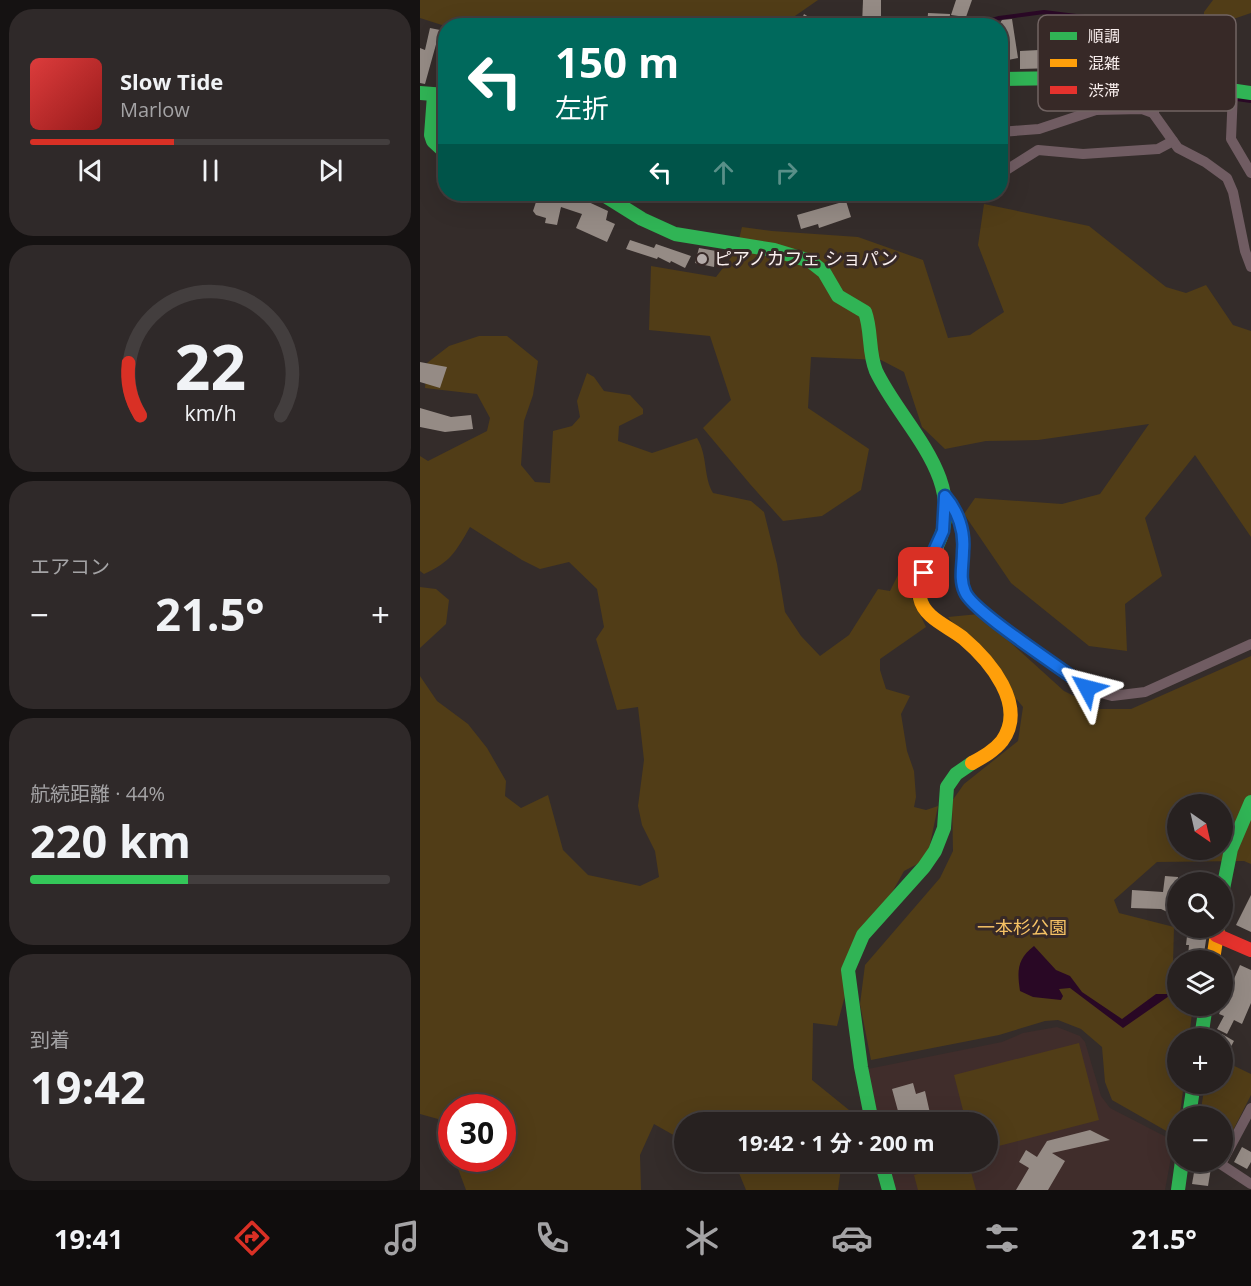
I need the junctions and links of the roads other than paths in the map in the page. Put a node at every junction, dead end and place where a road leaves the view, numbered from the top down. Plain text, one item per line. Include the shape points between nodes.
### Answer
1 (1038, 78) edge
2 (1008, 79) edge
3 (1236, 91) edge
4 (420, 93) edge
5 (1251, 93) edge
6 (438, 95) edge
7 (438, 104) edge
8 (1093, 111) edge
9 (1147, 111) edge
10 (1232, 111) edge
11 (1152, 113) joint
12 (1008, 131) edge
13 (1173, 141) junction
14 (438, 146) edge
15 (1008, 169) edge
16 (1251, 173) edge
17 (613, 201) edge
18 (1251, 267) edge
19 (945, 496) junction
20 (1251, 644) edge
21 (1251, 802) edge
22 (1226, 872) edge
23 (1230, 938) edge
24 (1251, 950) edge
25 (1251, 1108) edge
26 (870, 1112) edge
27 (1233, 1138) edge
28 (884, 1172) edge
29 (1180, 1172) edge
30 (1233, 1172) edge
31 (1251, 1184) edge
32 (889, 1190) edge
33 (1178, 1190) edge

1 - 2 main road
3 - 5 main road
4 - 6 main road
7 - 14 main road via 431,135
8 - 12 street via 1039,129
9 - 11 street
10 - 16 street via 1231,139
11 - 13 street
13 - 15 street via 1158,149 1083,154 1038,150
13 - 18 street via 1227,178
17 - 19 main road via 675,234 774,250 816,264 828,276 838,296 867,316 876,368 934,464
19 - 20 street via 961,527 962,579 967,596 1093,691 1112,696 1146,692
19 - 26 main road via 943,531 921,579 921,602 996,673 1008,700 1009,723 1001,741 951,779 945,794 943,836 933,854 865,929 850,958 848,970
21 - 22 main road
23 - 24 main road
25 - 27 street
28 - 32 main road
29 - 33 main road
30 - 31 street

